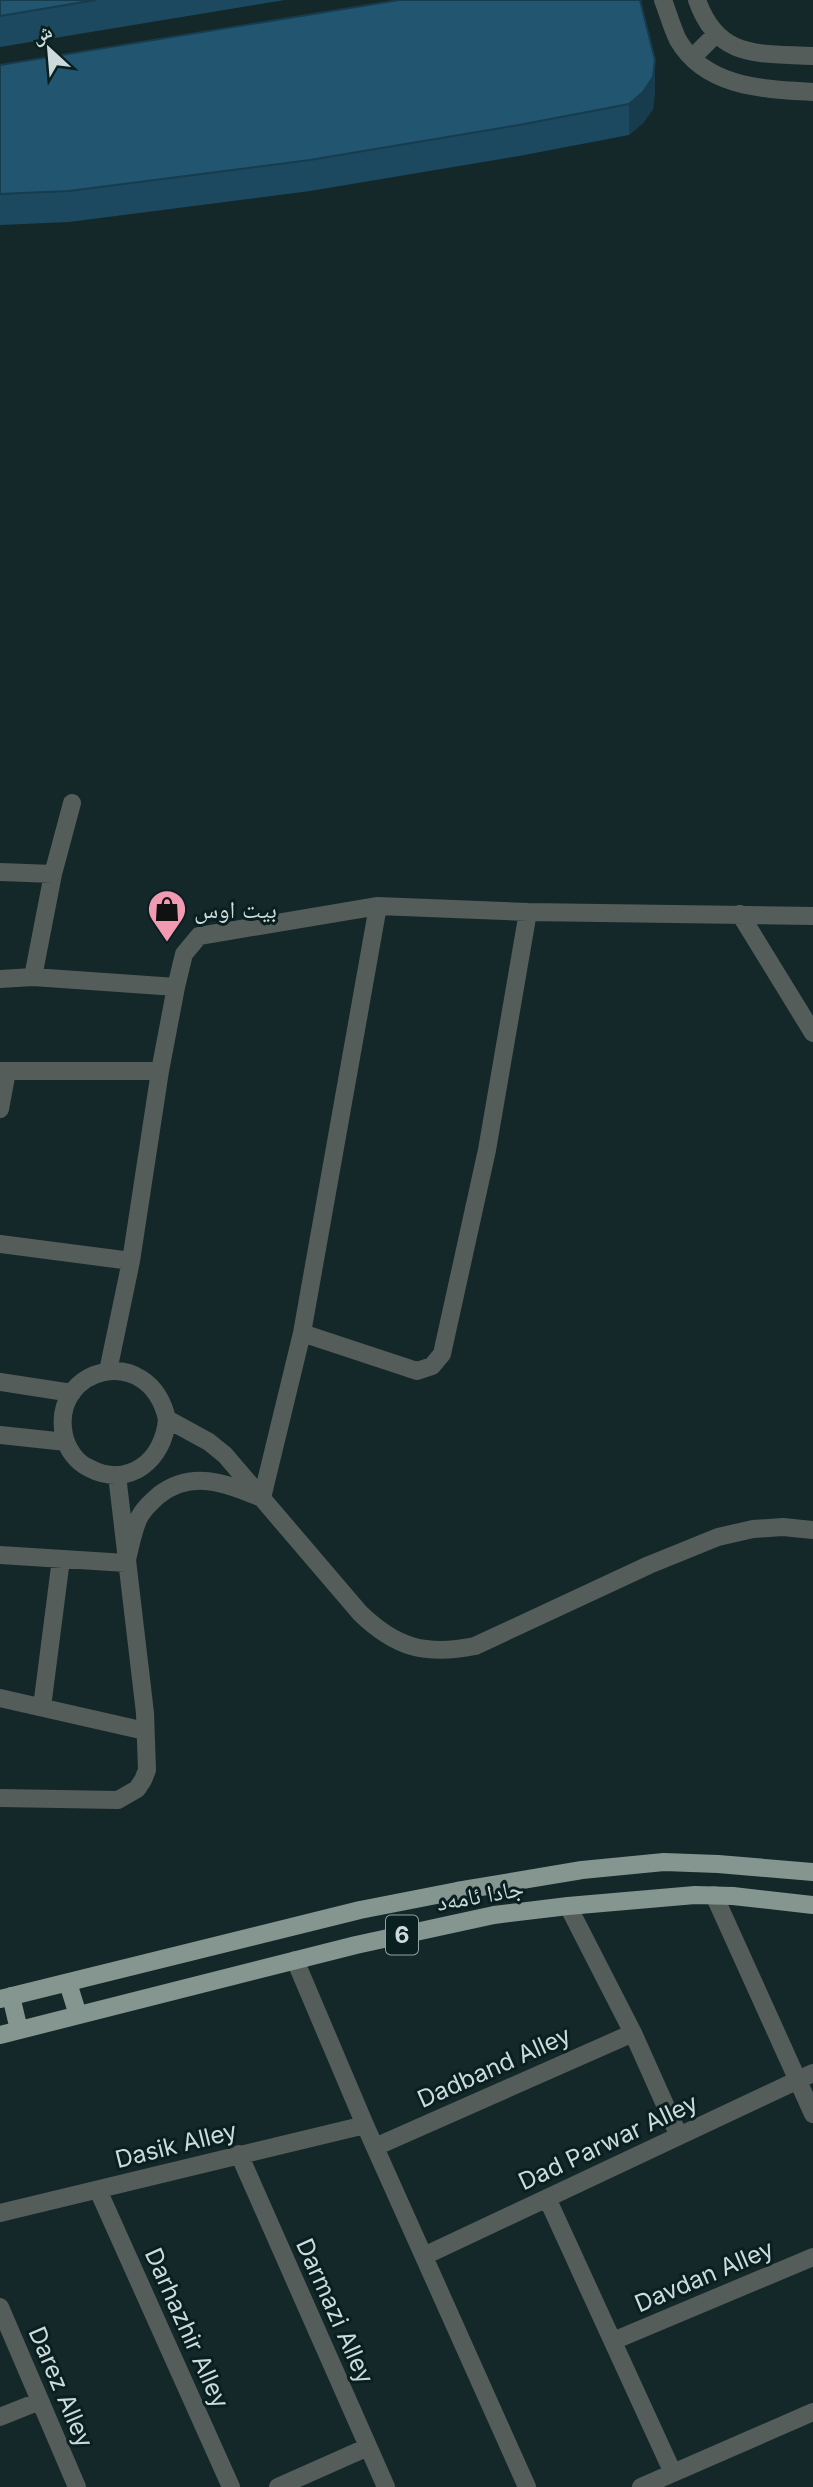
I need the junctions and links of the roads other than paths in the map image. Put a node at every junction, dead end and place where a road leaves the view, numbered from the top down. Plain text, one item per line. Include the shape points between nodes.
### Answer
1 (663, 0) edge
2 (697, 0) edge
3 (716, 34) junction
4 (813, 56) edge
5 (692, 58) junction
6 (813, 92) edge
7 (72, 803) dead end
8 (0, 872) edge
9 (53, 874) junction
10 (378, 906) junction
11 (528, 912) junction
12 (740, 914) junction
13 (813, 916) edge
14 (33, 977) junction
15 (0, 979) edge
16 (176, 987) junction
17 (813, 1032) edge
18 (3, 1071) edge
19 (160, 1071) junction
20 (0, 1109) edge
21 (0, 1244) edge
22 (131, 1261) junction
23 (302, 1333) junction
24 (108, 1371) junction
25 (0, 1382) edge
26 (72, 1393) junction
27 (167, 1419) junction
28 (0, 1435) edge
29 (66, 1442) junction
30 (117, 1475) junction
31 (262, 1498) junction
32 (813, 1531) edge
33 (0, 1555) edge
34 (61, 1559) junction
35 (126, 1563) junction
36 (0, 1698) edge
37 (42, 1707) junction
38 (145, 1731) junction
39 (0, 1798) edge
40 (813, 1872) edge
41 (714, 1895) junction
42 (813, 1905) edge
43 (568, 1906) junction
44 (295, 1960) junction
45 (68, 1983) junction
46 (6, 1998) edge
47 (78, 2015) junction
48 (19, 2030) junction
49 (633, 2033) junction
50 (0, 2035) edge
51 (805, 2077) edge
52 (813, 2114) edge
53 (365, 2125) junction
54 (679, 2136) junction
55 (375, 2147) junction
56 (239, 2154) junction
57 (98, 2190) junction
58 (547, 2198) junction
59 (0, 2213) edge
60 (424, 2256) junction
61 (813, 2257) edge
62 (0, 2307) edge
63 (613, 2341) junction
64 (40, 2401) junction
65 (813, 2412) edge
66 (0, 2417) edge
67 (368, 2447) junction
68 (674, 2473) junction
69 (77, 2487) edge
70 (232, 2487) edge
71 (278, 2487) edge
72 (386, 2487) edge
73 (527, 2487) edge
74 (641, 2487) edge

1 - 5 street via 678,40
2 - 3 street
3 - 4 street via 749,52
3 - 5 street
5 - 6 street via 709,73 736,83
7 - 9 street
8 - 9 street
9 - 14 street
10 - 11 street
10 - 16 street via 199,936 184,954
10 - 23 street
11 - 12 street
11 - 23 street via 487,1150 442,1354 432,1366 417,1371
12 - 13 street
12 - 17 street
14 - 15 street
14 - 16 street
16 - 19 street
18 - 19 street
18 - 20 street
19 - 22 street
21 - 22 street
22 - 24 street
23 - 31 street
24 - 26 street via 88,1379
24 - 27 street via 122,1371 147,1382 157,1392
25 - 26 street
26 - 29 street via 63,1414
27 - 30 street via 166,1433 154,1457
27 - 31 street via 225,1455
28 - 29 street
29 - 30 street via 86,1467
30 - 35 street
31 - 32 street via 378,1630 425,1650 475,1646 718,1537 783,1527
31 - 35 street via 223,1482 204,1480 166,1490 138,1518
33 - 34 street
34 - 35 street
34 - 37 street
35 - 38 street
36 - 37 street
37 - 38 street
38 - 39 street via 147,1770 128,1796 107,1801
40 - 45 main road, جادا ئامەد / 6 via 691,1863 609,1866 360,1910
41 - 42 main road, جادا ئامەد / 6
41 - 43 main road, جادا ئامەد / 6
41 - 51 street
43 - 44 main road, جادا ئامەد / 6 via 494,1915
43 - 49 street
44 - 47 main road, جادا ئامەد / 6
44 - 53 street
45 - 46 main road, جادا ئامەد / 6
45 - 47 main road
46 - 48 main road
47 - 48 main road, جادا ئامەد / 6
48 - 50 main road, جادا ئامەد / 6
49 - 54 street
49 - 55 street, Dadband Alley
51 - 52 street
51 - 54 street, Dad Parwar Alley
53 - 55 street
53 - 56 street, Dasik Alley
54 - 58 street, Dad Parwar Alley
55 - 60 street
56 - 57 street, Dasik Alley
56 - 67 street, Darmazi Alley
57 - 59 street, Dasik Alley
57 - 70 street, Darhazhir Alley
58 - 60 street, Dad Parwar Alley
58 - 63 street, Davdan Alley
60 - 73 street
61 - 63 street, Davdan Alley
62 - 64 street, Darez Alley
63 - 68 street, Davdan Alley
64 - 66 street
64 - 69 street, Darez Alley
65 - 68 street
67 - 71 street
67 - 72 street, Darmazi Alley
68 - 74 street

